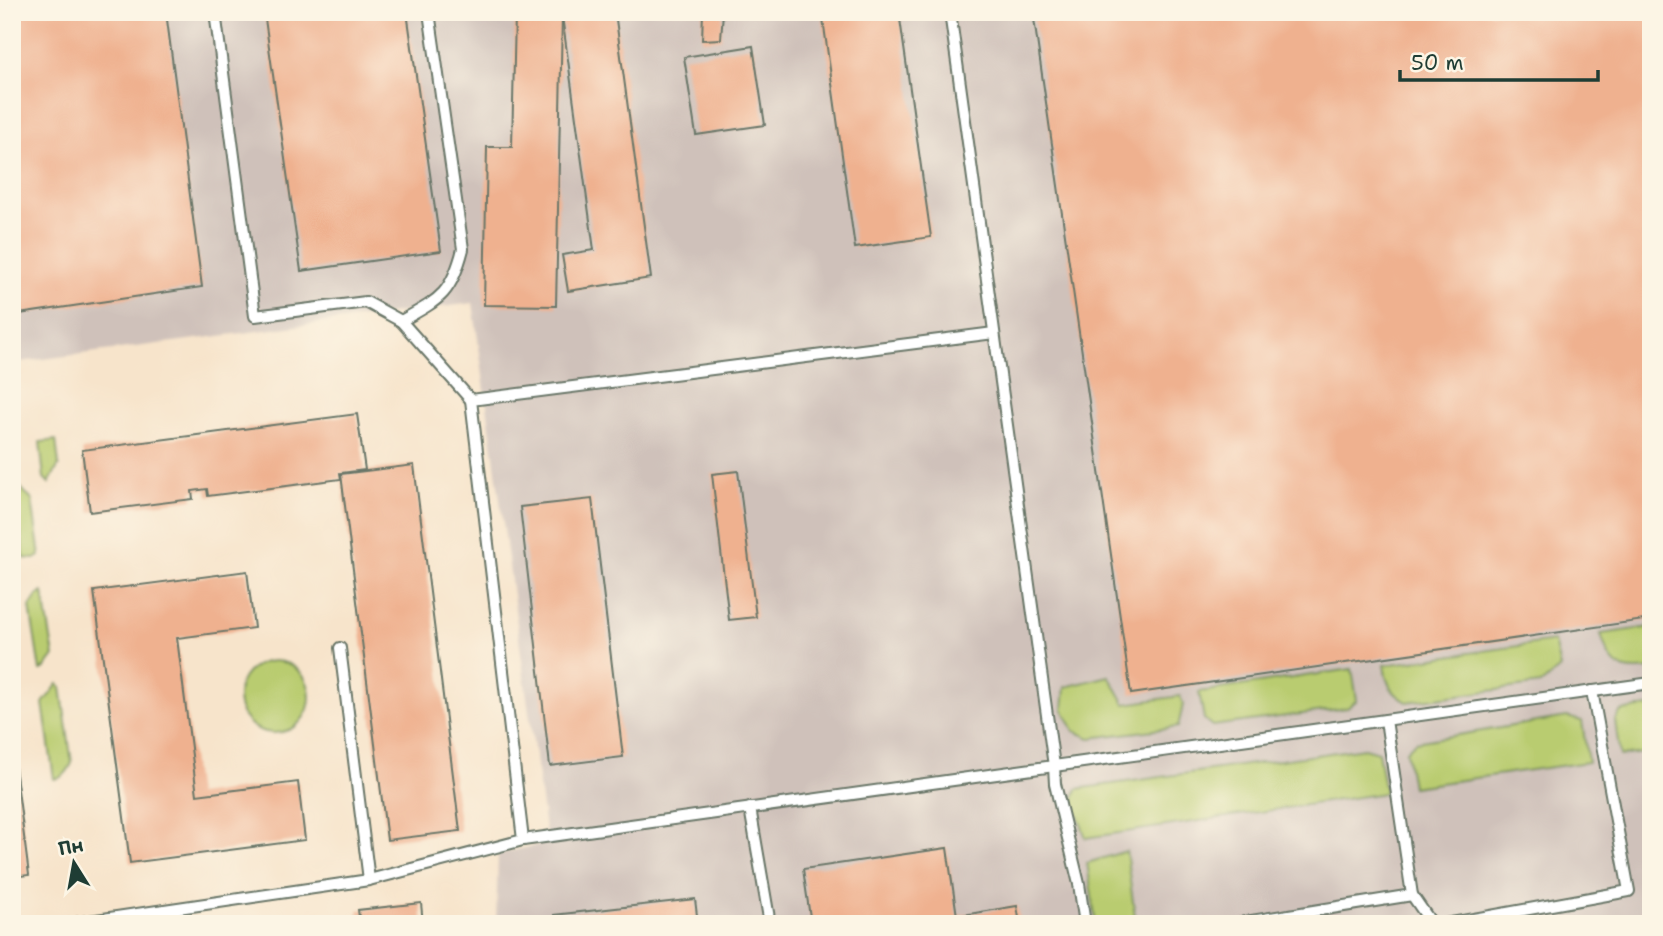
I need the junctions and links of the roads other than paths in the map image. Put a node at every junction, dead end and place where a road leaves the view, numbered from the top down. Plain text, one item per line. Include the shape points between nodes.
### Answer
1 (215, 12) edge
2 (429, 12) edge
3 (950, 12) edge
4 (401, 321) junction
5 (994, 332) junction
6 (471, 400) junction
7 (340, 648) dead end
8 (1651, 683) edge
9 (1592, 691) junction
10 (1386, 720) junction
11 (1054, 766) junction
12 (750, 808) junction
13 (523, 840) junction
14 (369, 880) junction
15 (1412, 895) junction
16 (69, 924) edge
17 (770, 924) edge
18 (1085, 924) edge
19 (1233, 924) edge
20 (1432, 924) edge
21 (1446, 924) edge

1 - 4 lane via 255,316 366,302
2 - 4 lane via 463,249 456,275 438,300
3 - 5 lane
4 - 6 lane
5 - 6 lane
5 - 11 lane
6 - 13 lane
7 - 14 lane
8 - 9 lane
9 - 10 lane
9 - 21 lane via 1629,891
10 - 11 lane
10 - 15 lane
11 - 12 lane
11 - 18 lane
12 - 13 lane
12 - 17 lane
13 - 14 lane
14 - 16 lane
15 - 19 lane
15 - 20 lane

